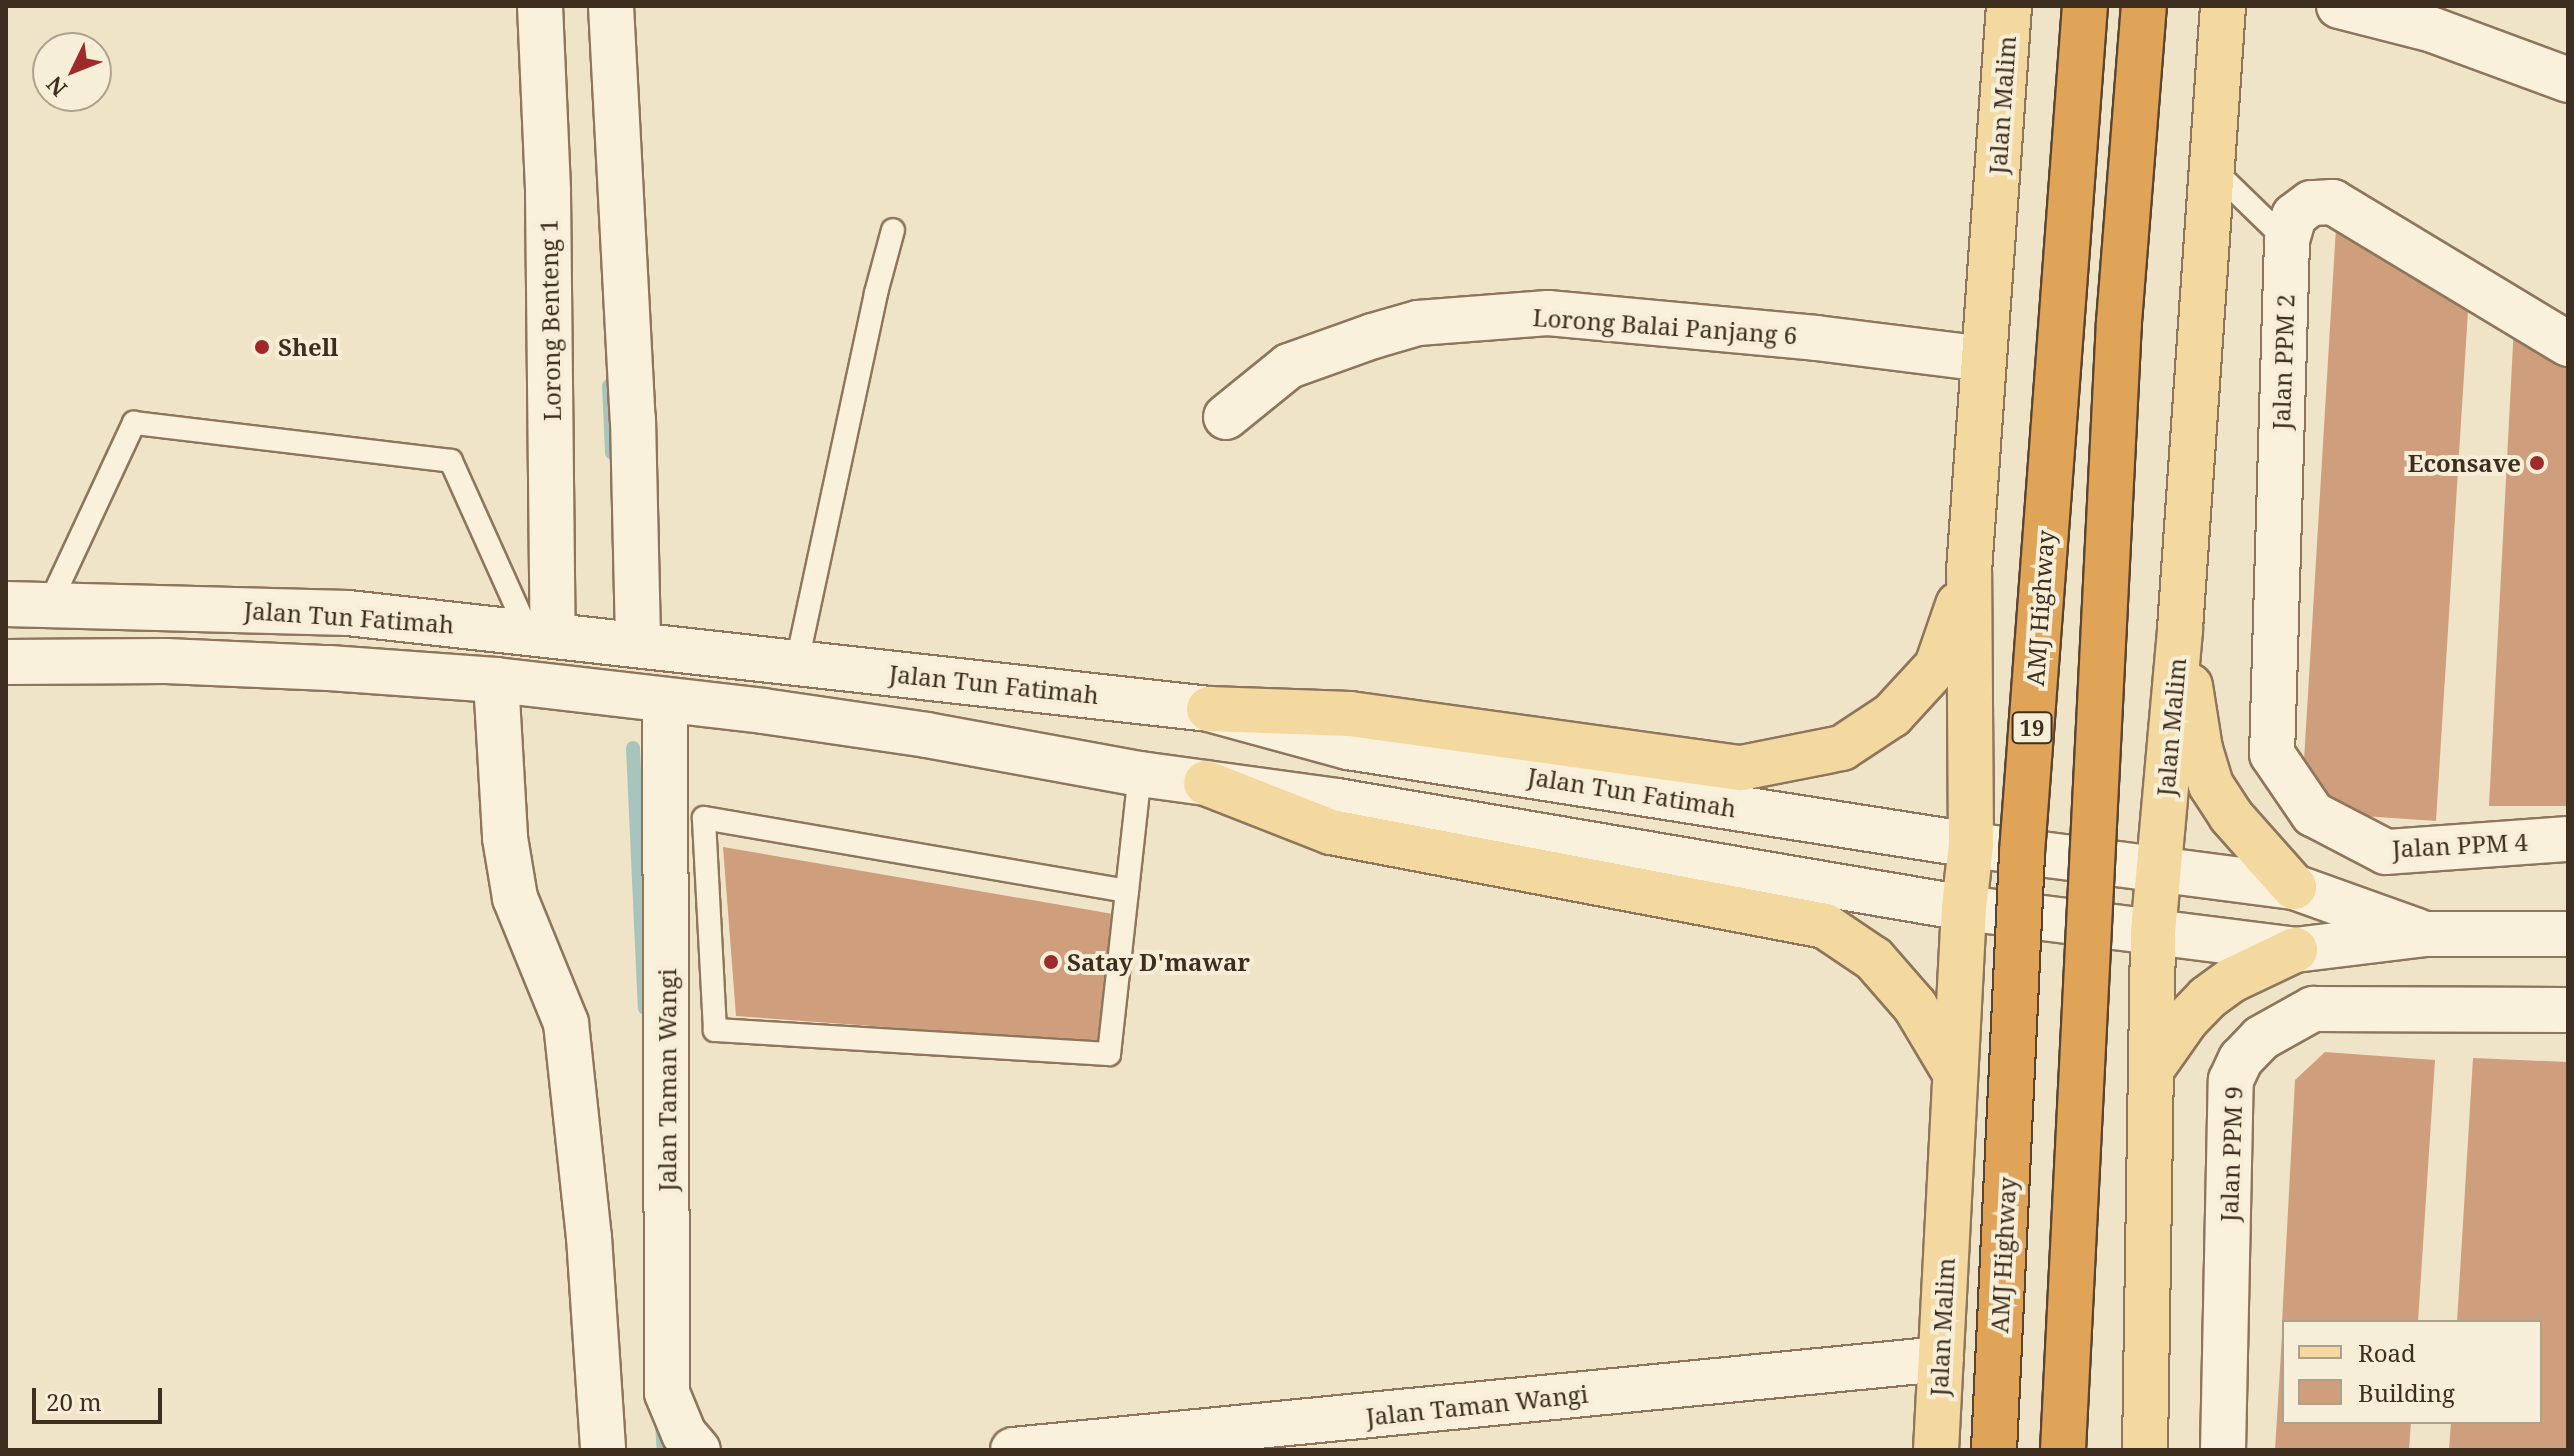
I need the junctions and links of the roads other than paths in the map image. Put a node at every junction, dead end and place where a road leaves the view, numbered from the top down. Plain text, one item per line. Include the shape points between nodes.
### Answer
1 (540, 6) edge
2 (611, 6) edge
3 (2009, 6) edge
4 (2085, 6) edge
5 (2144, 6) edge
6 (2223, 6) edge
7 (2339, 6) edge
8 (2568, 80) edge
9 (2211, 167) junction
10 (893, 230) dead end
11 (2287, 241) junction
12 (2568, 344) edge
13 (1984, 359) junction
14 (1226, 417) dead end
15 (1969, 571) junction
16 (50, 603) junction
17 (6, 604) edge
18 (2180, 629) junction
19 (540, 633) junction
20 (638, 645) junction
21 (6, 662) edge
22 (797, 662) junction
23 (496, 680) junction
24 (665, 700) junction
25 (1209, 709) junction
26 (1140, 774) junction
27 (1206, 783) junction
28 (2313, 814) joint
29 (2568, 839) edge
30 (1971, 845) junction
31 (2158, 868) junction
32 (2294, 887) junction
33 (1127, 891) junction
34 (1964, 908) junction
35 (2153, 933) junction
36 (2426, 934) junction
37 (2568, 934) edge
38 (2295, 950) junction
39 (2568, 1010) edge
40 (2151, 1070) junction
41 (1955, 1073) junction
42 (1941, 1359) junction
43 (603, 1450) edge
44 (698, 1450) edge
45 (1013, 1450) edge
46 (1936, 1450) edge
47 (1994, 1450) edge
48 (2063, 1450) edge
49 (2145, 1450) edge
50 (2223, 1450) edge

1 - 19 street, Lorong Benteng 1 via 548,192
2 - 20 street via 633,419
3 - 13 main road, Jalan Malim
4 - 47 highway, AMJ Highway / 19, bridge via 2022,853
5 - 48 highway, bridge via 2119,322
6 - 9 main road, Jalan Malim
7 - 8 street via 2433,30
9 - 11 lane
9 - 18 main road, Jalan Malim
10 - 22 lane
11 - 12 street, Jalan PPM 2 via 2294,216 2311,203 2333,202
11 - 28 street, Jalan PPM 2 via 2272,754
13 - 14 street, Lorong Balai Panjang 6 via 1548,313 1433,322 1373,336 1289,366
13 - 15 main road, Jalan Malim
15 - 25 main road via 1937,666 1892,715 1842,748 1741,768 1350,714
15 - 30 main road, Jalan Malim
16 - 17 street, Jalan Tun Fatimah
16 - 19 street, Jalan Tun Fatimah via 348,613
16 - 19 lane via 134,423 451,461
18 - 31 main road, Jalan Malim
18 - 32 main road via 2211,785 2231,816
19 - 20 street, Jalan Tun Fatimah
20 - 22 street, Jalan Tun Fatimah
21 - 23 street via 166,661
22 - 25 street, Jalan Tun Fatimah
23 - 24 street
23 - 43 street via 505,838 515,898 566,1023 589,1237
24 - 26 street via 927,735
24 - 44 street, Jalan Taman Wangi via 667,1393 684,1434
25 - 30 street, Jalan Tun Fatimah via 1348,747
26 - 27 street
26 - 33 lane
27 - 34 street
27 - 41 main road via 1331,832 1825,926 1874,959 1915,1006
28 - 29 street, Jalan PPM 4 via 2386,852
30 - 31 street, Jalan Tun Fatimah
30 - 34 main road, Jalan Malim
31 - 32 street, Jalan Tun Fatimah
31 - 35 main road, Jalan Malim
32 - 36 street, Jalan Tun Fatimah
33 - 33 lane via 704,818 715,1030 1109,1054
34 - 35 street
34 - 41 main road, Jalan Malim
35 - 38 street
35 - 40 main road, Jalan Malim
36 - 37 street
36 - 38 street
38 - 40 main road via 2207,998
39 - 50 street, Jalan PPM 9 via 2313,1009 2261,1038 2241,1059 2231,1080
40 - 49 main road, Jalan Malim
41 - 42 main road, Jalan Malim
42 - 45 street, Jalan Taman Wangi
42 - 46 main road, Jalan Malim

